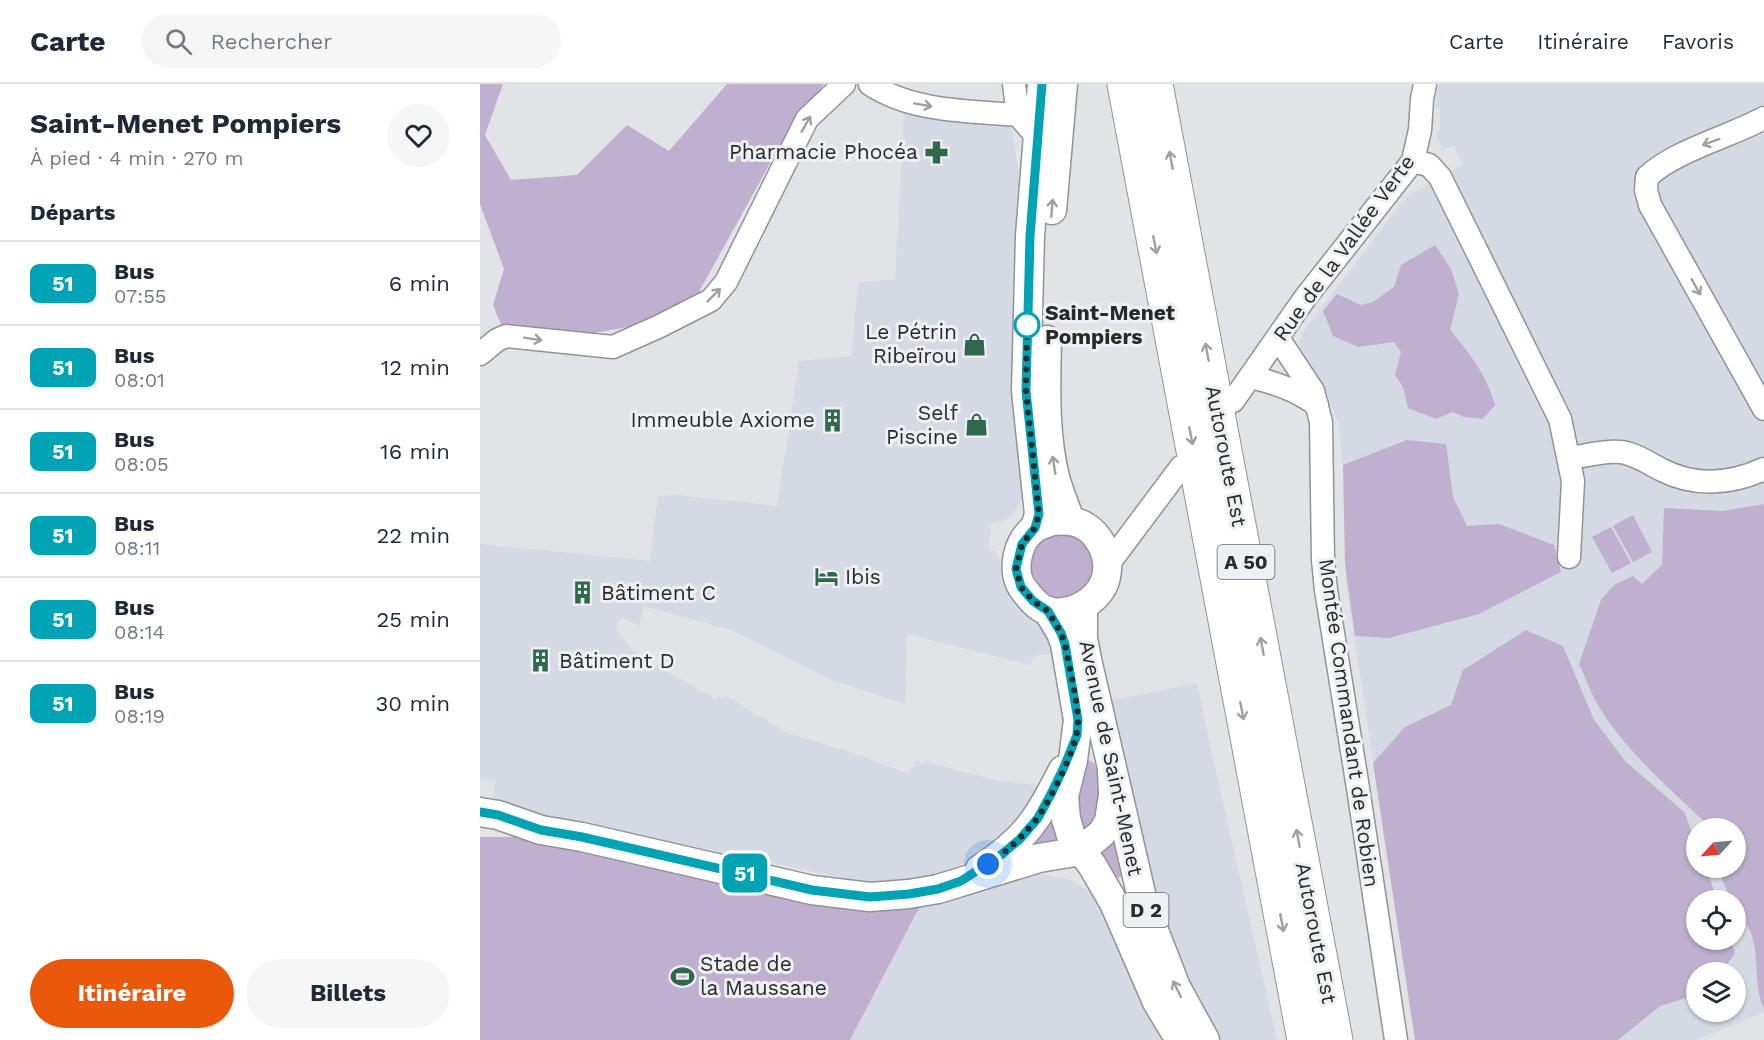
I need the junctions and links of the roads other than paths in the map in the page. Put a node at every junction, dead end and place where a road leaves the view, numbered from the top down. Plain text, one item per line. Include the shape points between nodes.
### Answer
1 (844, 84) edge
2 (870, 84) edge
3 (1014, 84) edge
4 (1042, 84) edge
5 (1063, 84) edge
6 (1124, 84) edge
7 (1156, 84) edge
8 (1425, 84) edge
9 (1018, 115) junction
10 (1764, 118) edge
11 (1038, 138) junction
12 (1413, 160) junction
13 (1278, 338) junction
14 (480, 354) edge
15 (1251, 377) junction
16 (1233, 401) dead end
17 (1317, 405) junction
18 (1764, 409) edge
19 (1570, 458) junction
20 (1181, 467) dead end
21 (1764, 469) edge
22 (1140, 522) junction
23 (1081, 526) junction
24 (1035, 528) junction
25 (1569, 557) dead end
26 (1107, 566) junction
27 (1083, 606) junction
28 (1048, 611) junction
29 (1077, 735) junction
30 (1112, 771) junction
31 (480, 812) edge
32 (480, 825) edge
33 (536, 828) junction
34 (1081, 851) junction
35 (1040, 858) junction
36 (961, 881) junction
37 (1105, 886) junction
38 (1180, 1040) edge
39 (1205, 1040) edge
40 (1304, 1040) edge
41 (1336, 1040) edge
42 (1396, 1040) edge

14 -> 1 street via 506,336 613,346 711,300 726,282 807,119
2 -> 9 street via 884,94 912,103
3 - 9 street
4 - 11 main road
23 -> 5 main road via 1056,479 1047,412 1050,234
6 -> 40 highway, Autoroute Est / A 50
41 -> 7 highway, Autoroute Est / A 50
8 - 12 street, Rue de la Vallée Verte
9 - 11 street
10 -> 18 street via 1656,169 1647,177 1646,190 1650,205
11 - 24 main road via 1030,236 1026,391 1039,514
12 - 13 street, Rue de la Vallée Verte
12 - 19 street via 1429,165 1440,177 1560,419
13 - 15 street, Rue de la Vallée Verte
13 - 17 street, Montée Commandant de Robien
15 - 16 street, Rue de la Vallée Verte
15 - 17 street via 1275,382
17 - 42 street, Montée Commandant de Robien via 1321,423 1326,590
19 - 21 street via 1621,452 1692,482 1716,483
19 - 25 street via 1573,481
20 - 22 street
22 - 23 street via 1126,529
22 - 26 street
23 - 24 main road via 1052,521
23 - 26 main road via 1100,542
24 - 28 main road via 1022,544 1016,569 1021,587
26 - 27 main road via 1096,596
27 - 28 main road
27 - 30 main road, Avenue de Saint-Menet / D 2 via 1083,639
28 - 29 main road, Avenue de Saint-Menet / D 2 via 1065,644
29 - 34 main road, D 2 via 1064,796 1072,839
29 - 36 main road via 1038,818 1001,855
30 - 34 main road via 1110,821
39 -> 30 main road, Avenue de Saint-Menet / D 2 via 1176,987 1143,902
31 - 33 main road
32 - 33 main road
33 - 36 main road via 844,895 909,894
34 - 35 main road
34 - 37 main road, D 2
35 - 36 main road
35 - 37 main road via 1075,865
37 - 38 main road, Avenue de Saint-Menet / D 2 via 1157,1002

